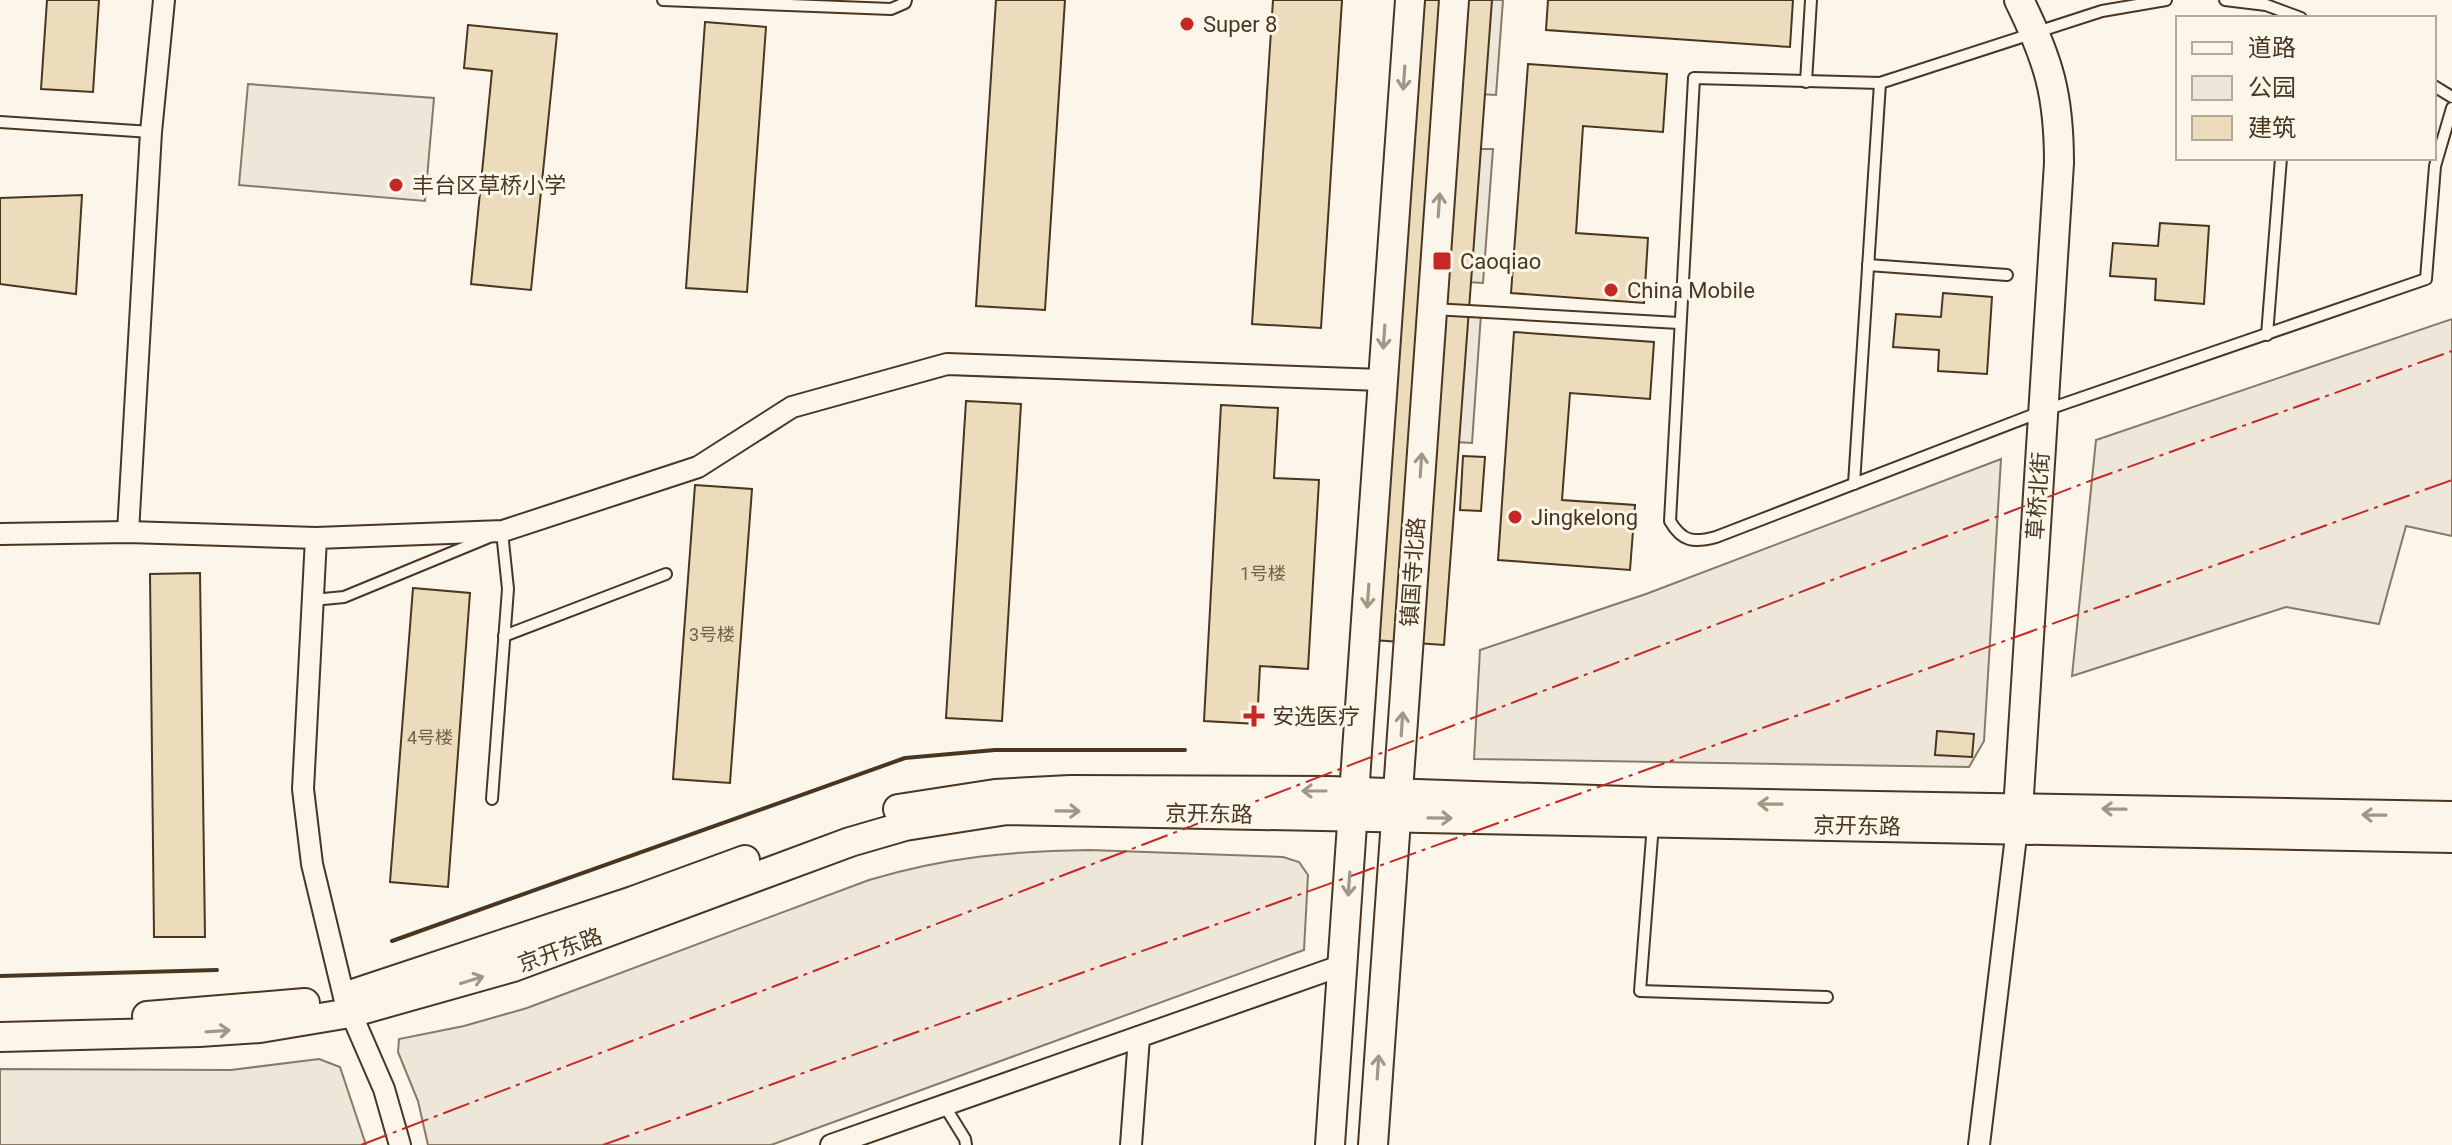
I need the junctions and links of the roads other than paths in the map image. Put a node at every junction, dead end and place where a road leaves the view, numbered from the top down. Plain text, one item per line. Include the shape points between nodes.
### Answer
1 (164, 0) edge
2 (663, 0) edge
3 (906, 0) edge
4 (1410, 0) edge
5 (1454, 0) edge
6 (1811, 0) edge
7 (2019, 0) edge
8 (2166, 0) edge
9 (2225, 0) edge
10 (2293, 16) edge
11 (2035, 33) junction
12 (1806, 82) junction
13 (1880, 83) junction
14 (2452, 108) edge
15 (0, 122) edge
16 (151, 132) junction
17 (2281, 160) edge
18 (1868, 265) junction
19 (2007, 275) dead end
20 (1432, 309) junction
21 (1679, 323) junction
22 (2267, 335) junction
23 (1381, 380) junction
24 (2043, 411) junction
25 (1854, 484) junction
26 (503, 531) junction
27 (128, 532) junction
28 (0, 534) edge
29 (316, 538) junction
30 (666, 574) dead end
31 (313, 600) junction
32 (504, 636) junction
33 (492, 799) dead end
34 (1355, 804) junction
35 (1397, 806) junction
36 (1654, 812) junction
37 (2452, 816) edge
38 (2017, 818) junction
39 (2452, 838) edge
40 (1343, 965) junction
41 (1827, 997) dead end
42 (347, 1005) junction
43 (0, 1018) edge
44 (0, 1037) edge
45 (1139, 1037) junction
46 (944, 1105) junction
47 (877, 1137) edge
48 (400, 1145) edge
49 (831, 1145) edge
50 (966, 1145) edge
51 (1131, 1145) edge
52 (1330, 1145) edge
53 (1373, 1145) edge
54 (1979, 1145) edge

1 - 16 street
2 - 3 lane via 891,9
4 -> 23 street, 镇国寺北路
20 -> 5 street, 镇国寺北路
6 - 12 lane
7 - 11 street, 草桥北街
8 - 11 lane via 2102,11
9 - 10 lane via 2266,5
11 - 13 lane
11 - 24 street, 草桥北街 via 2050,71 2059,118
12 - 13 lane
12 - 21 lane via 1694,78
13 - 18 lane
14 - 22 lane via 2435,166 2426,279
15 - 16 lane
16 - 27 street
17 - 22 lane
18 - 19 lane
18 - 25 lane
20 - 21 lane
35 -> 20 street, 镇国寺北路
21 - 25 lane via 1670,521 1676,532 1697,542 1716,537
22 - 24 lane
23 - 26 street via 947,364 792,407 698,467
23 -> 34 street, 镇国寺北路
24 - 25 lane
24 - 38 street, 草桥北街
26 - 29 street
26 - 31 lane via 344,597
26 - 32 lane via 508,589
27 - 28 street
27 - 29 street
29 - 31 street
30 - 32 lane
31 - 42 street via 303,789 312,864
32 - 33 lane
34 - 35 street, 京开东路
34 -> 40 street, 镇国寺北路
34 - 42 street, 京开东路 via 1070,790 937,801 851,822
35 - 36 street, 京开东路
53 -> 35 street, 镇国寺北路
36 - 38 street, 京开东路
36 - 41 lane via 1640,991
37 -> 38 street, 京开东路
38 - 39 street, 京开东路
38 - 54 street
40 - 45 street
40 - 52 street, 镇国寺北路
42 - 43 street, 京开东路
44 -> 42 street, 京开东路 via 260,1028
42 - 48 street via 384,1089
45 - 46 street
45 - 51 street
46 - 47 street
46 - 50 lane
47 - 49 street

